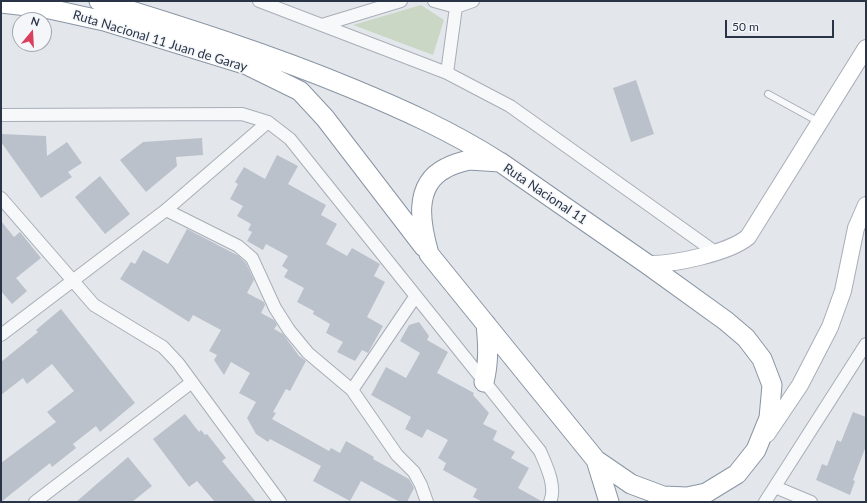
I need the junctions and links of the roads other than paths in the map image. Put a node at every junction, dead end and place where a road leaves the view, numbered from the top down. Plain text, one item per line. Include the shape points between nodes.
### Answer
1 (99, 1) edge
2 (259, 1) edge
3 (401, 1) edge
4 (434, 1) edge
5 (473, 1) edge
6 (1, 3) edge
7 (456, 7) junction
8 (322, 25) junction
9 (866, 48) edge
10 (447, 73) junction
11 (768, 94) dead end
12 (1, 115) edge
13 (268, 122) junction
14 (819, 122) junction
15 (500, 162) junction
16 (1, 198) edge
17 (866, 205) edge
18 (166, 210) junction
19 (715, 252) junction
20 (429, 254) junction
21 (647, 264) junction
22 (73, 280) junction
23 (415, 296) junction
24 (486, 324) junction
25 (1, 335) edge
26 (866, 344) edge
27 (861, 365) edge
28 (192, 382) junction
29 (484, 382) junction
30 (352, 390) junction
31 (756, 450) junction
32 (596, 460) junction
33 (737, 474) junction
34 (775, 487) junction
35 (36, 502) edge
36 (279, 502) edge
37 (428, 502) edge
38 (550, 502) edge
39 (609, 502) edge
40 (718, 502) edge
41 (765, 502) edge
42 (811, 502) edge

1 - 15 highway, Ruta Nacional 11 Juan de Garay via 186,27 292,64 416,115 464,139
2 - 8 street
3 - 8 street
4 - 7 street
5 - 7 street
6 - 20 highway, Ruta Nacional 11 Juan de Garay via 45,8 104,21 247,65 300,91 325,118
7 - 10 street
8 - 10 street
9 - 14 main road
10 - 19 street via 510,106
11 - 14 lane
12 - 13 street via 242,114
13 - 18 street
13 - 23 street via 290,139
14 - 19 main road via 748,237 741,244
15 - 20 highway, Ruta Nacional 11 via 469,160 445,168 434,178 421,205 421,225
15 - 21 highway, Ruta Nacional 11
16 - 22 street
17 - 31 main road via 856,228 843,291 830,327 800,385
18 - 22 street
18 - 30 street via 238,246 252,258 275,308 289,330 308,353
19 - 21 main road via 666,264
20 - 24 highway, Ruta Nacional 11
21 - 31 highway, Ruta Nacional 11 via 746,338 762,358 772,385 769,418
22 - 25 street
22 - 28 street via 94,305 163,347
23 - 29 street
23 - 30 street
24 - 29 highway via 488,365
24 - 32 highway, Ruta Nacional 11
26 - 27 street
27 - 34 street
28 - 35 street
28 - 36 street
29 - 38 street via 540,451 550,473
30 - 37 street via 388,444 414,472
31 - 33 highway, Ruta Nacional 11
32 - 33 highway, Ruta Nacional 11 via 631,484 663,496 686,497 706,493
32 - 39 highway, Ruta Nacional 11
33 - 40 highway, Ruta Nacional 11
34 - 41 street
34 - 42 street

